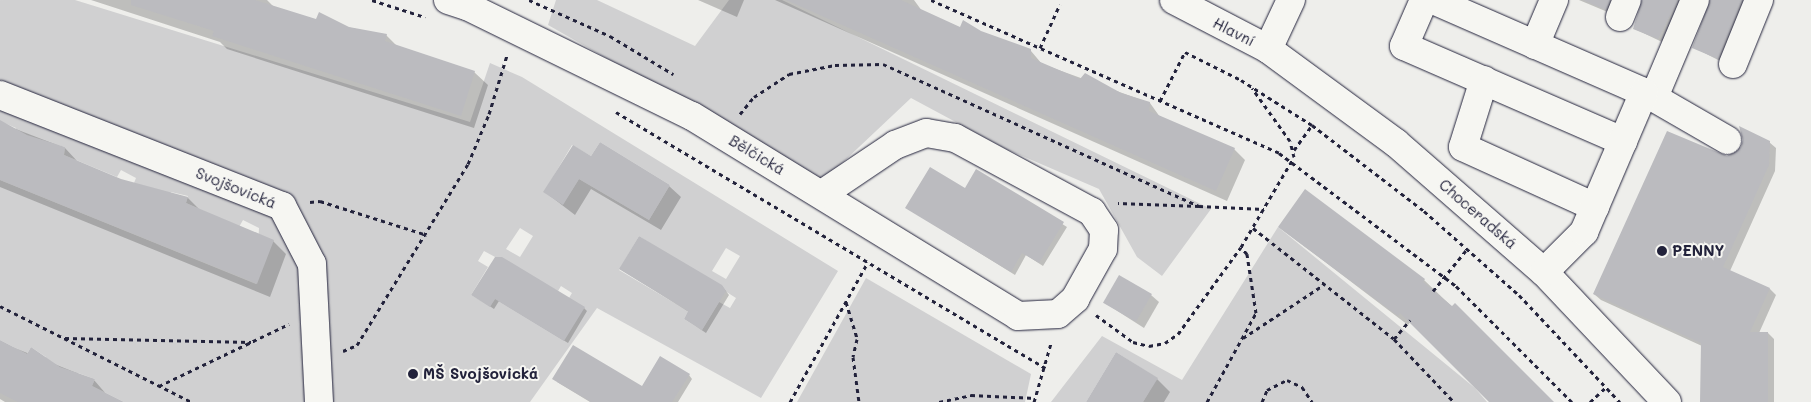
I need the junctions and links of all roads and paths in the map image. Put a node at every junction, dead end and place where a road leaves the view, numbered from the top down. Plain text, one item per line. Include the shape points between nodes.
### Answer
1 (372, 0) edge
2 (931, 0) edge
3 (1174, 0) edge
4 (1291, 0) edge
5 (1424, 0) edge
6 (1433, 0) edge
7 (1554, 0) edge
8 (1695, 0) edge
9 (1759, 0) edge
10 (462, 2) edge
11 (1060, 4) dead end
12 (427, 18) dead end
13 (1535, 45) junction
14 (1040, 48) junction
15 (1268, 49) junction
16 (509, 50) dead end
17 (1734, 64) dead end
18 (1484, 80) junction
19 (1251, 86) junction
20 (0, 95) edge
21 (1649, 95) junction
22 (1160, 101) junction
23 (614, 111) dead end
24 (1312, 125) junction
25 (1727, 140) dead end
26 (1623, 141) junction
27 (1294, 150) junction
28 (1292, 163) junction
29 (822, 194) junction
30 (282, 206) junction
31 (1198, 206) dead end
32 (1595, 207) junction
33 (1264, 209) junction
34 (1253, 228) junction
35 (884, 233) junction
36 (426, 235) junction
37 (1241, 247) junction
38 (1461, 256) dead end
39 (868, 262) junction
40 (1544, 272) junction
41 (1444, 277) junction
42 (1325, 284) junction
43 (1433, 291) dead end
44 (846, 301) junction
45 (0, 306) edge
46 (1067, 306) junction
47 (314, 312) junction
48 (1410, 320) dead end
49 (64, 338) junction
50 (1243, 338) junction
51 (1394, 339) junction
52 (252, 342) junction
53 (317, 361) junction
54 (1045, 368) junction
55 (159, 386) junction
56 (1600, 392) dead end
57 (1035, 400) edge
58 (192, 402) edge
59 (319, 402) edge
60 (790, 402) edge
61 (859, 402) edge
62 (940, 402) edge
63 (1207, 402) edge
64 (1262, 402) edge
65 (1312, 402) edge
66 (1454, 402) edge
67 (1572, 402) edge
68 (1590, 402) edge
69 (1620, 402) edge
70 (1667, 402) edge

1 - 12 path
2 - 14 path
3 - 15 street, Hlavní
4 - 15 street
5 - 18 street via 1404,46
6 - 13 street
7 - 13 street
8 - 21 street
9 - 17 street
10 - 29 street, Bělčická via 692,116
11 - 14 path
13 - 21 street
14 - 22 path
15 - 40 street, Choceradská via 1396,143
16 - 36 path via 489,114 468,164
18 - 26 street
18 - 32 street via 1463,147
19 - 22 path via 1185,52
19 - 24 path
19 - 27 path
20 - 30 street, Svojšovická
21 - 25 street
21 - 26 street
22 - 28 path via 1279,154
23 - 39 path
24 - 27 path
24 - 69 path via 1424,210 1519,295
26 - 32 street
27 - 28 path
28 - 33 path
28 - 41 path
29 - 35 street, Bělčická
29 - 46 street via 895,145 926,133 954,138 1092,212 1104,230 1103,249
30 - 36 path via 320,201
30 - 47 street, Svojšovická via 312,264
31 - 33 path
32 - 40 street via 1584,232
33 - 34 path
34 - 37 path
34 - 42 path
35 - 39 path
35 - 46 street, Bělčická via 1018,316
36 - 53 path via 357,345
37 - 46 path via 1178,334 1166,343 1149,346 1134,342
37 - 50 path via 1247,254 1256,313
38 - 41 path
39 - 44 path
39 - 54 path
40 - 70 street, Choceradská
41 - 43 path
41 - 67 path
42 - 50 path
42 - 51 path
44 - 60 path
44 - 61 path via 857,339 853,357
45 - 49 path
46 - 54 path
47 - 52 path
47 - 53 street, Svojšovická
48 - 51 path
49 - 52 path
49 - 55 path
50 - 63 path
51 - 66 path
52 - 55 path
53 - 59 street, Svojšovická
54 - 57 path
55 - 58 path
56 - 68 path
57 - 62 path via 971,395
64 - 65 path via 1267,390 1287,380 1302,387

